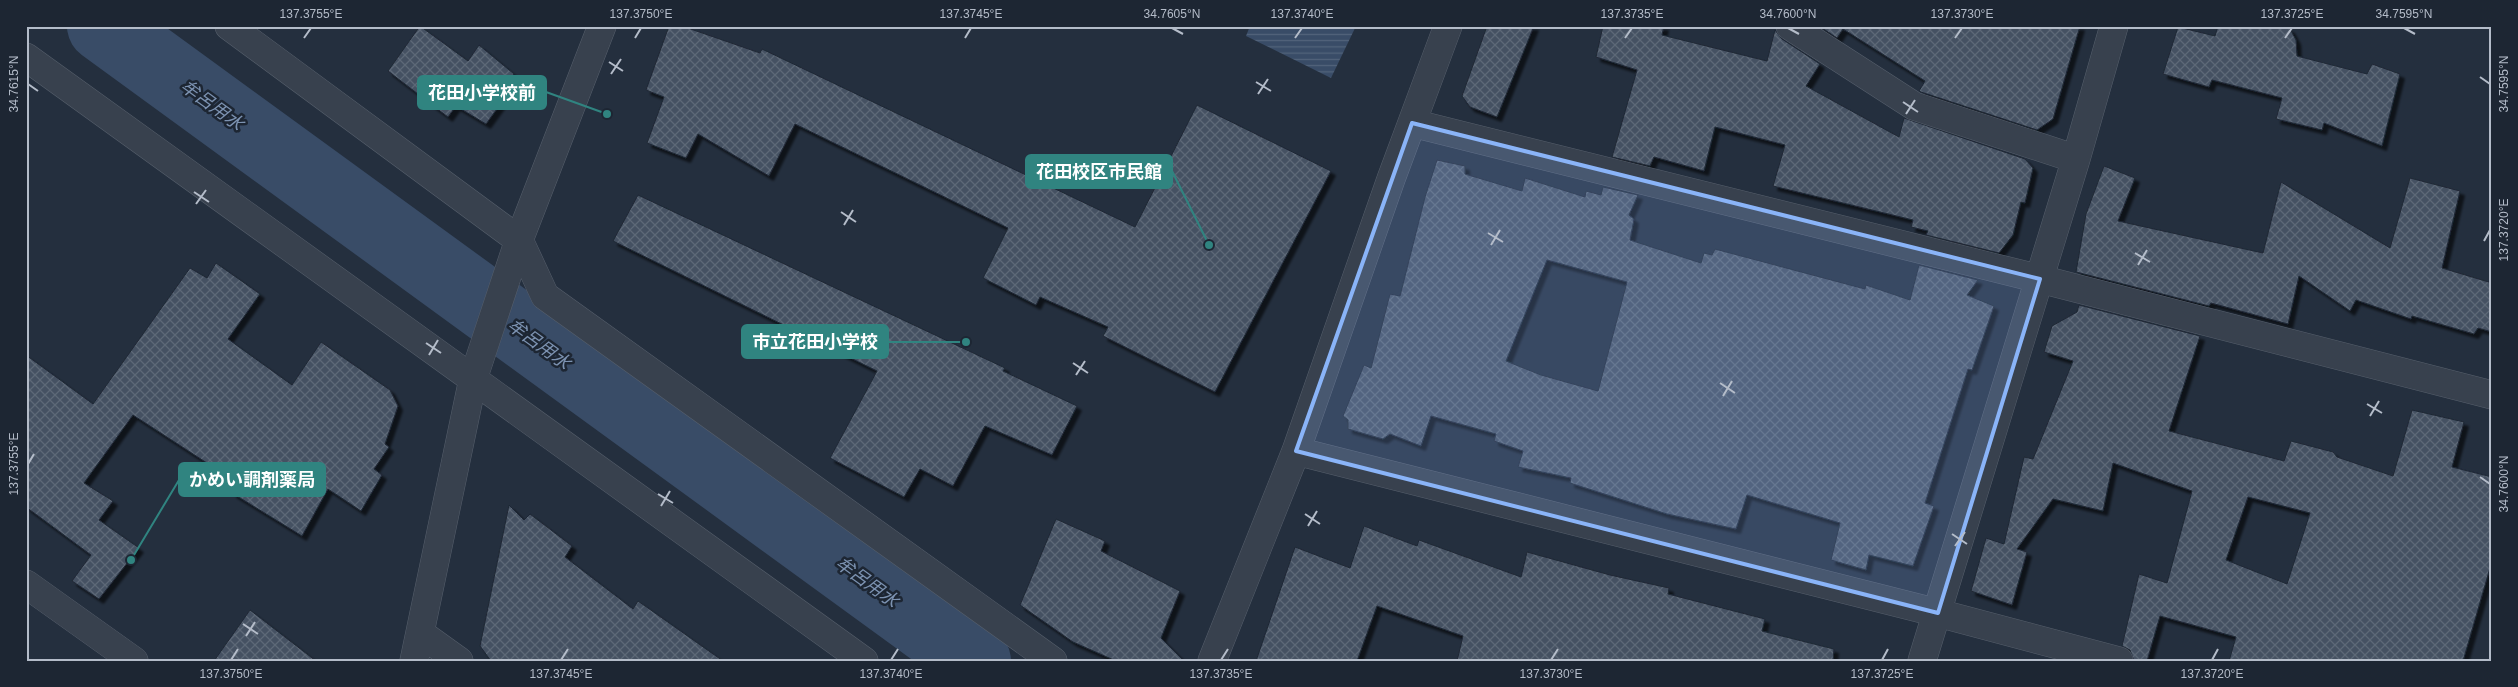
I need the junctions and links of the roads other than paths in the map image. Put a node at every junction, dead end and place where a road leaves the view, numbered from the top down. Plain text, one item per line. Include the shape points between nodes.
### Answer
1 (229, 26) edge
2 (602, 26) edge
3 (1448, 26) edge
4 (1790, 26) edge
5 (2114, 26) edge
6 (26, 57) edge
7 (1412, 123) junction
8 (2076, 159) junction
9 (520, 240) junction
10 (2040, 279) junction
11 (473, 379) junction
12 (2492, 395) edge
13 (1296, 451) junction
14 (26, 584) edge
15 (1938, 613) junction
16 (420, 633) junction
17 (134, 661) edge
18 (414, 661) edge
19 (459, 661) edge
20 (864, 661) edge
21 (1053, 661) edge
22 (1212, 661) edge
23 (1922, 661) edge
24 (2119, 661) edge

1 - 9 street
2 - 9 street
3 - 7 street
4 - 8 street via 1914,106
5 - 8 street
6 - 11 street
7 - 10 street
7 - 13 street
8 - 10 street
9 - 11 street
9 - 21 street via 545,296
10 - 12 street
10 - 15 street
11 - 16 street
11 - 20 street
13 - 15 street
13 - 22 street
14 - 17 street
15 - 23 street
15 - 24 street
16 - 18 street
16 - 19 street

